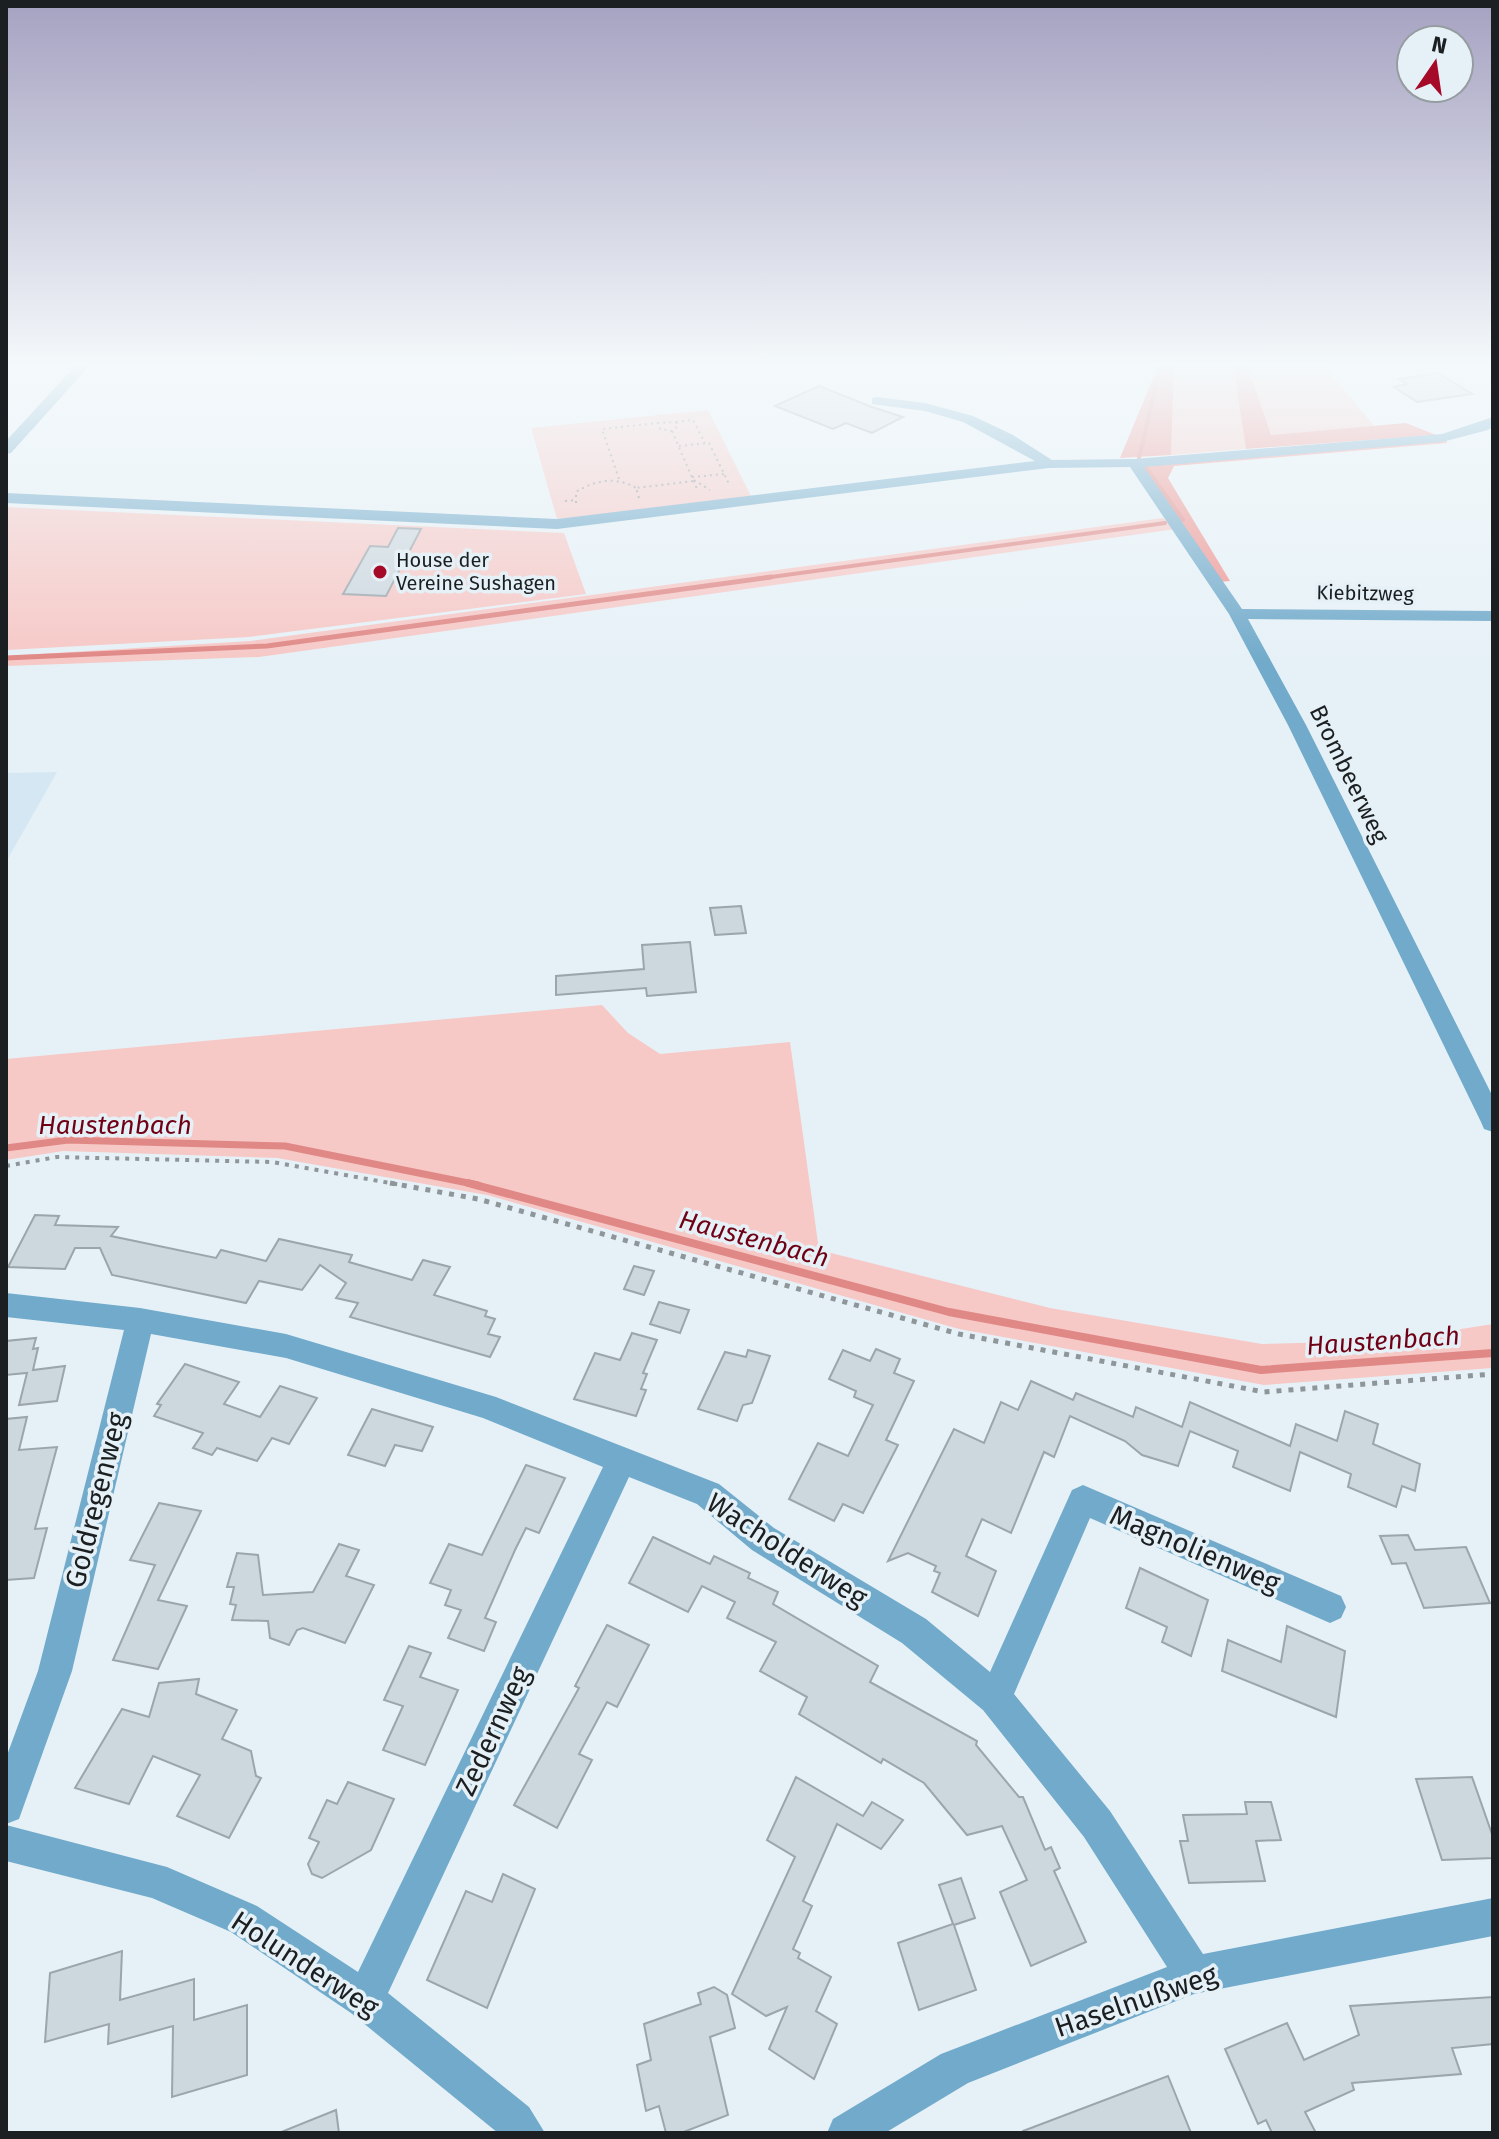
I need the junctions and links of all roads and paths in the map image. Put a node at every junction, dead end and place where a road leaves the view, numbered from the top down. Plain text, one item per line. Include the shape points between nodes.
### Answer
1 (1134, 463) edge
2 (614, 464) edge
3 (687, 464) edge
4 (719, 464) edge
5 (1049, 464) joint
6 (1064, 464) edge
7 (724, 474) junction
8 (619, 479) junction
9 (693, 479) junction
10 (636, 488) junction
11 (733, 493) dead end
12 (6, 498) edge
13 (639, 498) dead end
14 (716, 500) junction
15 (565, 501) dead end
16 (1237, 614) junction
17 (1493, 616) edge
18 (1493, 1122) edge
19 (6, 1166) edge
20 (6, 1305) edge
21 (140, 1320) junction
22 (1493, 1374) edge
23 (621, 1462) junction
24 (1330, 1607) dead end
25 (995, 1698) junction
26 (6, 1806) edge
27 (6, 1843) edge
28 (1493, 1917) edge
29 (1194, 1975) junction
30 (365, 1999) junction
31 (525, 2133) edge
32 (847, 2133) edge

1 - 16 street, Brombeerweg
2 - 8 path
3 - 9 path
4 - 7 path
5 - 6 street
5 - 14 street
7 - 9 path
7 - 11 path
8 - 10 path
8 - 15 path via 585,486 576,492 576,501
9 - 10 path
9 - 14 path
9 - 14 path via 700,496
10 - 13 path
12 - 14 street via 557,524
16 - 17 street, Kiebitzweg
16 - 18 street, Brombeerweg
19 - 22 path via 57,1157 272,1162 478,1199 959,1334 1264,1392
20 - 21 street
21 - 23 street, Wacholderweg via 324,1357 486,1406
21 - 26 street, Goldregenweg via 55,1671
23 - 25 street, Wacholderweg via 708,1494 763,1539 914,1631
23 - 30 street, Zedernweg
24 - 25 street, Magnolienweg via 1083,1500
25 - 29 street, Wacholderweg via 1097,1824
27 - 30 street, Holunderweg via 154,1880 205,1902 244,1919
28 - 29 street, Haselnußweg
29 - 32 street, Haselnußweg via 955,2068
30 - 31 street, Holunderweg

